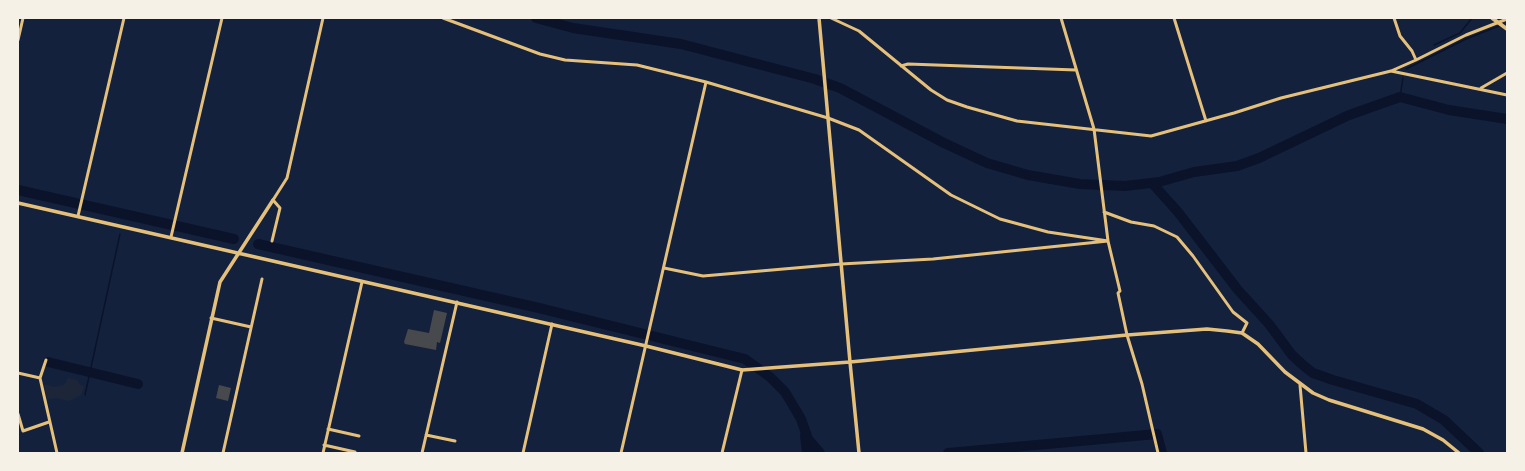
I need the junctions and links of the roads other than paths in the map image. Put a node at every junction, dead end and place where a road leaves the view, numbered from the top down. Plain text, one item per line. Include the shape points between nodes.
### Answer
1 (23, 18) edge
2 (124, 18) edge
3 (222, 18) edge
4 (323, 18) edge
5 (444, 18) edge
6 (819, 18) edge
7 (830, 18) edge
8 (1060, 18) edge
9 (1174, 18) edge
10 (1394, 18) edge
11 (1492, 18) edge
12 (1507, 19) edge
13 (1499, 22) junction
14 (1507, 29) edge
15 (18, 40) edge
16 (1416, 60) junction
17 (901, 66) junction
18 (1076, 70) junction
19 (1391, 71) junction
20 (1507, 73) edge
21 (706, 82) junction
22 (1481, 88) junction
23 (1507, 95) edge
24 (828, 118) junction
25 (1206, 121) junction
26 (1094, 129) junction
27 (273, 200) junction
28 (18, 203) edge
29 (1104, 212) junction
30 (78, 216) junction
31 (172, 235) junction
32 (272, 241) dead end
33 (1108, 242) junction
34 (238, 254) junction
35 (841, 264) junction
36 (664, 268) junction
37 (262, 280) dead end
38 (362, 282) junction
39 (457, 302) junction
40 (211, 318) junction
41 (552, 324) junction
42 (251, 327) junction
43 (1242, 333) junction
44 (1127, 335) junction
45 (647, 344) junction
46 (46, 360) dead end
47 (850, 362) junction
48 (742, 370) junction
49 (18, 373) edge
50 (40, 378) junction
51 (1300, 385) junction
52 (18, 414) edge
53 (50, 422) junction
54 (328, 429) junction
55 (426, 435) junction
56 (359, 436) dead end
57 (455, 441) dead end
58 (324, 445) junction
59 (355, 452) dead end
60 (57, 453) edge
61 (182, 453) edge
62 (223, 453) edge
63 (323, 453) edge
64 (422, 453) edge
65 (523, 453) edge
66 (621, 453) edge
67 (722, 453) edge
68 (859, 453) edge
69 (1158, 453) edge
70 (1306, 453) edge
71 (1459, 453) edge

1 - 15 street
2 - 30 street
3 - 31 street
4 - 27 street via 286,178
5 - 21 street via 540,54 565,60 637,65
6 - 24 street
7 - 17 street via 859,31
8 - 18 street
9 - 25 street
10 - 16 street via 1400,36
11 - 13 main road
12 - 13 street
13 - 14 main road
13 - 16 street
16 - 19 street
17 - 18 street via 908,64
17 - 26 street via 931,90 967,108 1017,121 1074,129
18 - 26 street
19 - 22 street
19 - 25 street via 1281,98
20 - 22 street
21 - 24 street
21 - 36 street
22 - 23 street
24 - 33 street via 859,130 951,195 1000,219 1048,232
24 - 35 street
25 - 26 street via 1150,136
26 - 29 street
27 - 32 street via 280,208
27 - 34 street
28 - 30 street
29 - 33 street
29 - 43 street via 1130,222 1154,226 1178,238 1233,312 1247,323
30 - 31 street
31 - 34 street
33 - 35 street via 933,259
33 - 44 street
34 - 38 street
34 - 40 street via 220,282
35 - 36 street via 703,276
35 - 47 street
36 - 45 street
37 - 42 street
38 - 39 street
38 - 54 street
39 - 41 street
39 - 55 street
40 - 42 street
40 - 61 street
41 - 45 street
41 - 65 street
42 - 62 street
43 - 44 street via 1207,329
43 - 51 street via 1258,344
44 - 47 street
44 - 69 street via 1142,384
45 - 48 street
45 - 66 street
46 - 50 street
47 - 48 street
47 - 68 street
48 - 67 street
49 - 50 street
50 - 53 street
51 - 70 street
51 - 71 street via 1329,400 1423,429
52 - 53 street via 23,431
53 - 60 street
54 - 56 street
54 - 58 street
55 - 57 street
55 - 64 street
58 - 59 street
58 - 63 street

